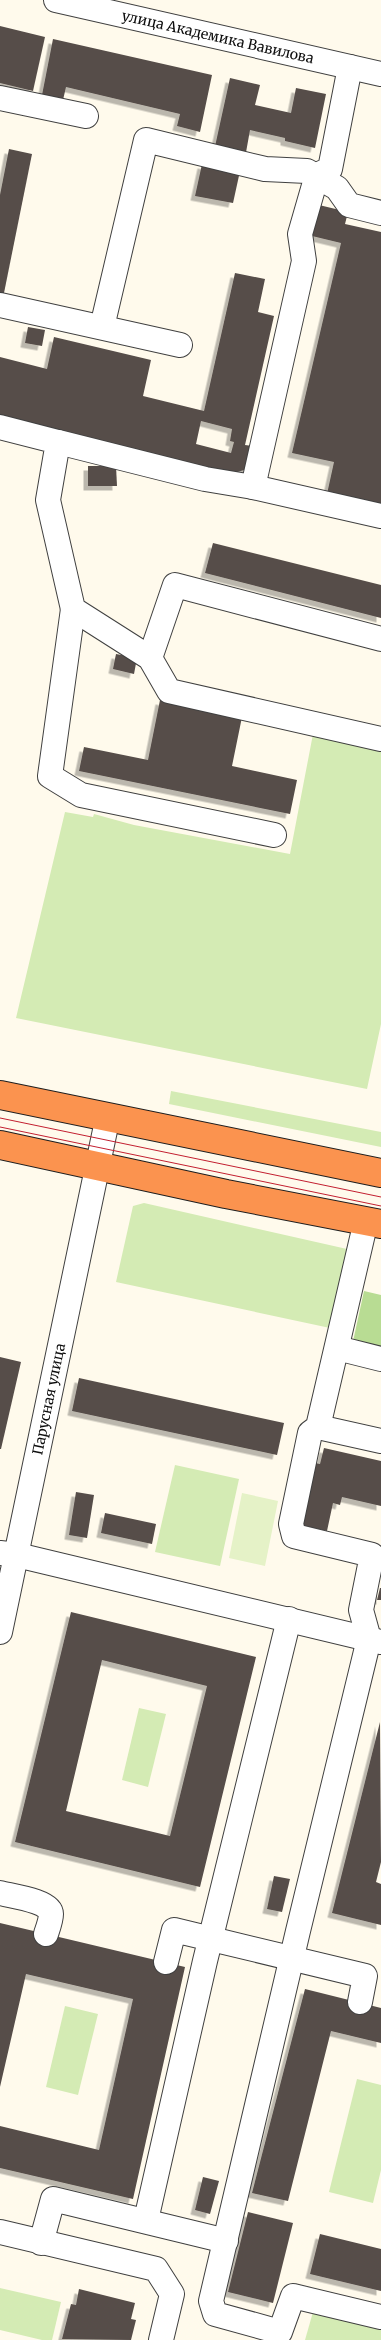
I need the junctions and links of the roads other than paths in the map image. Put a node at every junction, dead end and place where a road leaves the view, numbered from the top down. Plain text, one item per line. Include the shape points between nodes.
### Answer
1 (56, 0) edge
2 (133, 8) edge
3 (350, 67) junction
4 (381, 74) edge
5 (0, 98) edge
6 (86, 116) dead end
7 (316, 175) junction
8 (381, 213) edge
9 (0, 305) edge
10 (102, 327) junction
11 (180, 345) dead end
12 (0, 427) edge
13 (58, 442) junction
14 (253, 487) junction
15 (381, 516) edge
16 (73, 609) junction
17 (381, 639) edge
18 (150, 658) junction
19 (381, 739) edge
20 (274, 835) dead end
21 (0, 1095) edge
22 (108, 1116) junction
23 (0, 1145) edge
24 (97, 1166) junction
25 (381, 1173) edge
26 (374, 1223) edge
27 (337, 1348) junction
28 (381, 1358) edge
29 (318, 1427) junction
30 (381, 1441) edge
31 (8, 1554) edge
32 (289, 1619) junction
33 (0, 1632) edge
34 (375, 1641) edge
35 (0, 1893) edge
36 (46, 1934) dead end
37 (211, 1938) junction
38 (292, 1959) junction
39 (166, 1962) dead end
40 (360, 2002) dead end
41 (146, 2220) junction
42 (0, 2232) edge
43 (226, 2242) junction
44 (41, 2243) junction
45 (381, 2317) edge
46 (161, 2340) edge

1 - 2 street, улица Академика Вавилова
2 - 3 street, улица Академика Вавилова
3 - 4 street, улица Академика Вавилова
3 - 7 street via 330,169
5 - 6 street
7 - 8 street via 337,188 349,205
7 - 10 street via 307,170 265,169 146,140
7 - 14 street via 300,234 304,261
9 - 10 street
10 - 11 street
12 - 13 street
13 - 14 street via 205,479
13 - 16 street via 48,500
14 - 15 street
16 - 18 street
16 - 20 street via 50,776 81,795
17 - 18 street via 175,585
18 - 19 street via 169,691
21 - 22 highway
22 - 24 street, Парусная улица
22 - 25 highway
23 - 24 highway
24 - 26 highway
24 - 31 street, Парусная улица
26 - 27 street
27 - 28 street
27 - 29 street
29 - 30 street
29 - 34 street via 310,1433 291,1524 294,1536 372,1555 362,1610
31 - 32 street
31 - 33 street, Парусная улица
32 - 34 street
32 - 37 street
34 - 38 street
35 - 36 street via 49,1908 51,1914
37 - 38 street
37 - 39 street via 174,1930
37 - 41 street
38 - 40 street via 365,1976
38 - 43 street
41 - 43 street
41 - 44 street via 52,2199
42 - 44 street
43 - 45 street via 211,2301 214,2314 280,2332 293,2296
44 - 46 street via 156,2269 172,2294

